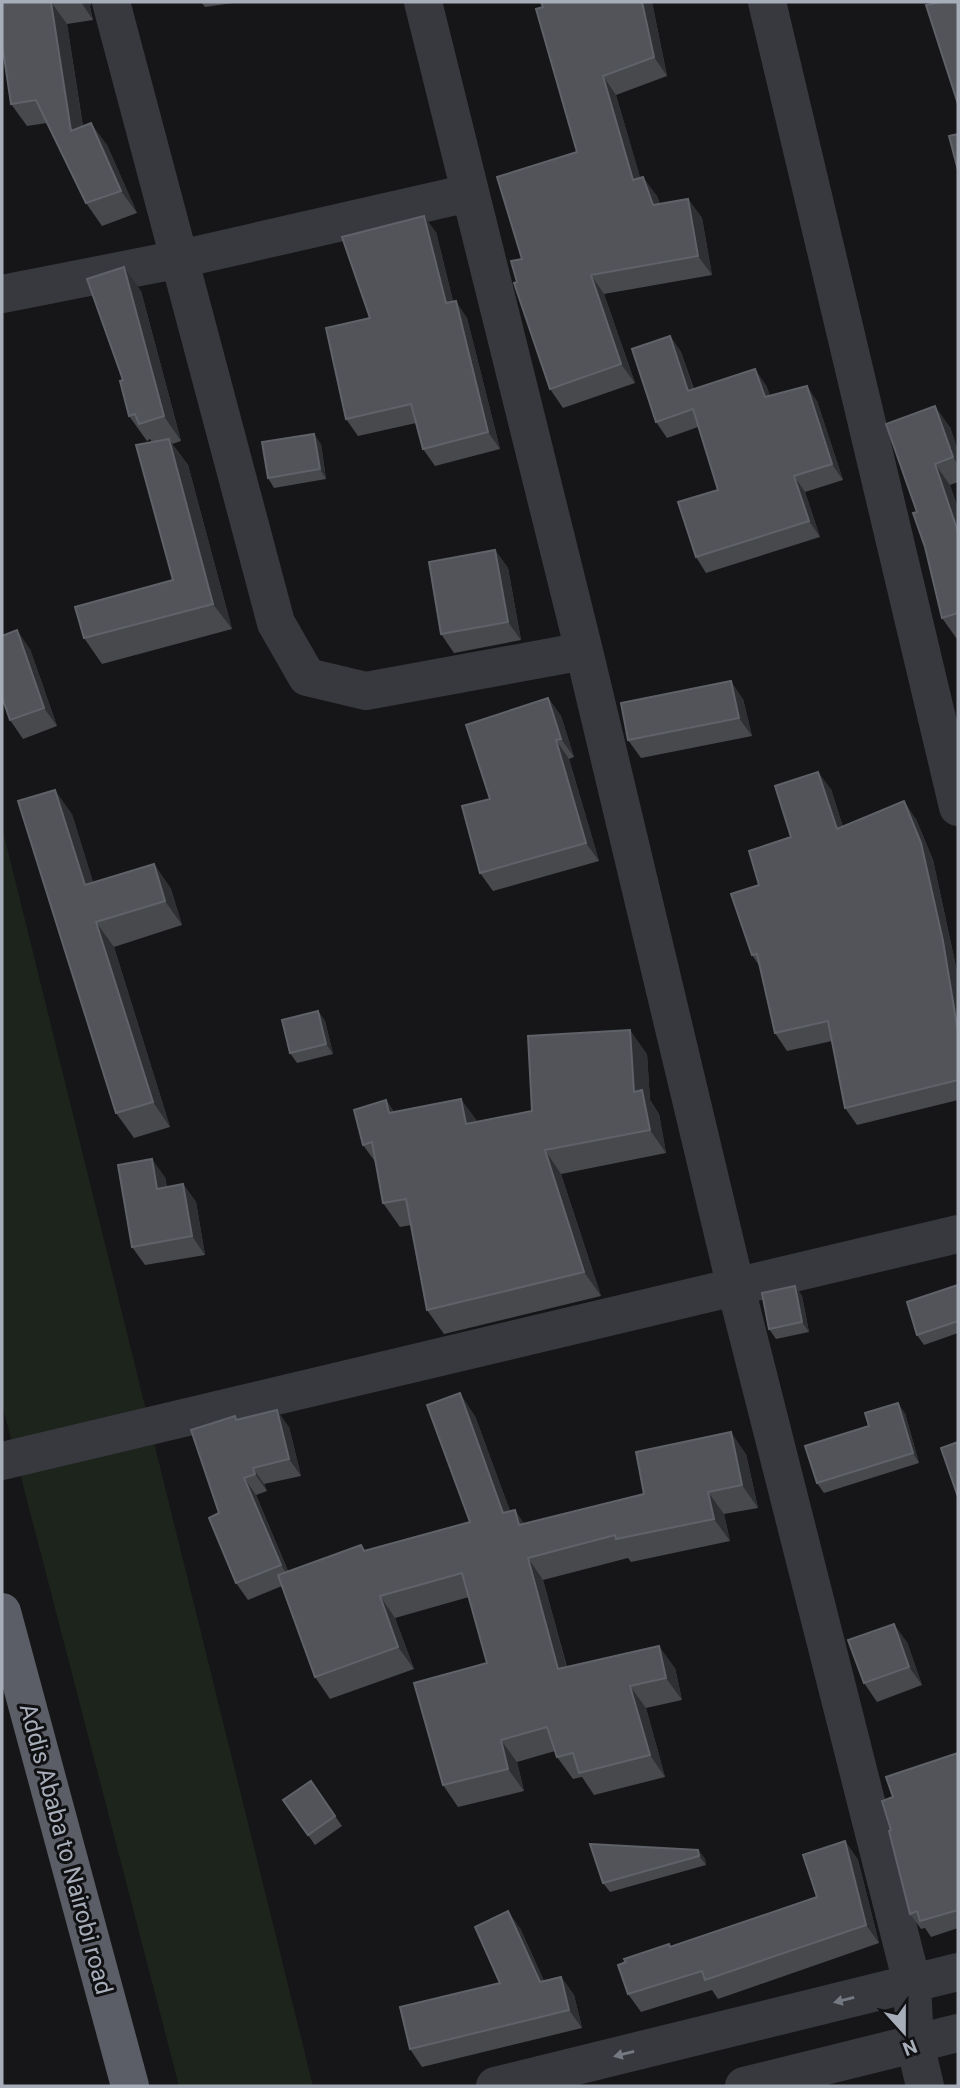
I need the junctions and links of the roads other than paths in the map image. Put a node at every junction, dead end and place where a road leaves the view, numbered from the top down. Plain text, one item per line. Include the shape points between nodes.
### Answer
1 (111, 2) edge
2 (423, 2) edge
3 (767, 2) edge
4 (469, 193) junction
5 (180, 259) junction
6 (2, 294) edge
7 (584, 650) junction
8 (958, 807) edge
9 (958, 1234) edge
10 (736, 1288) junction
11 (2, 1461) edge
12 (2, 1612) edge
13 (958, 1972) edge
14 (912, 1983) junction
15 (958, 2033) edge
16 (915, 2044) junction
17 (130, 2086) edge
18 (495, 2086) edge
19 (744, 2086) edge
20 (925, 2086) edge

1 - 5 street
2 - 4 street
3 - 8 street
4 - 5 street
4 - 7 street
5 - 6 street
5 - 7 street via 276,623 307,677 366,691
7 - 10 street
9 - 10 street
10 - 11 street
10 - 14 street
12 - 17 highway, Addis Ababa to Nairobi road
13 - 14 street
14 - 16 street
14 -> 18 street
15 - 16 street
16 - 19 street
16 - 20 street

